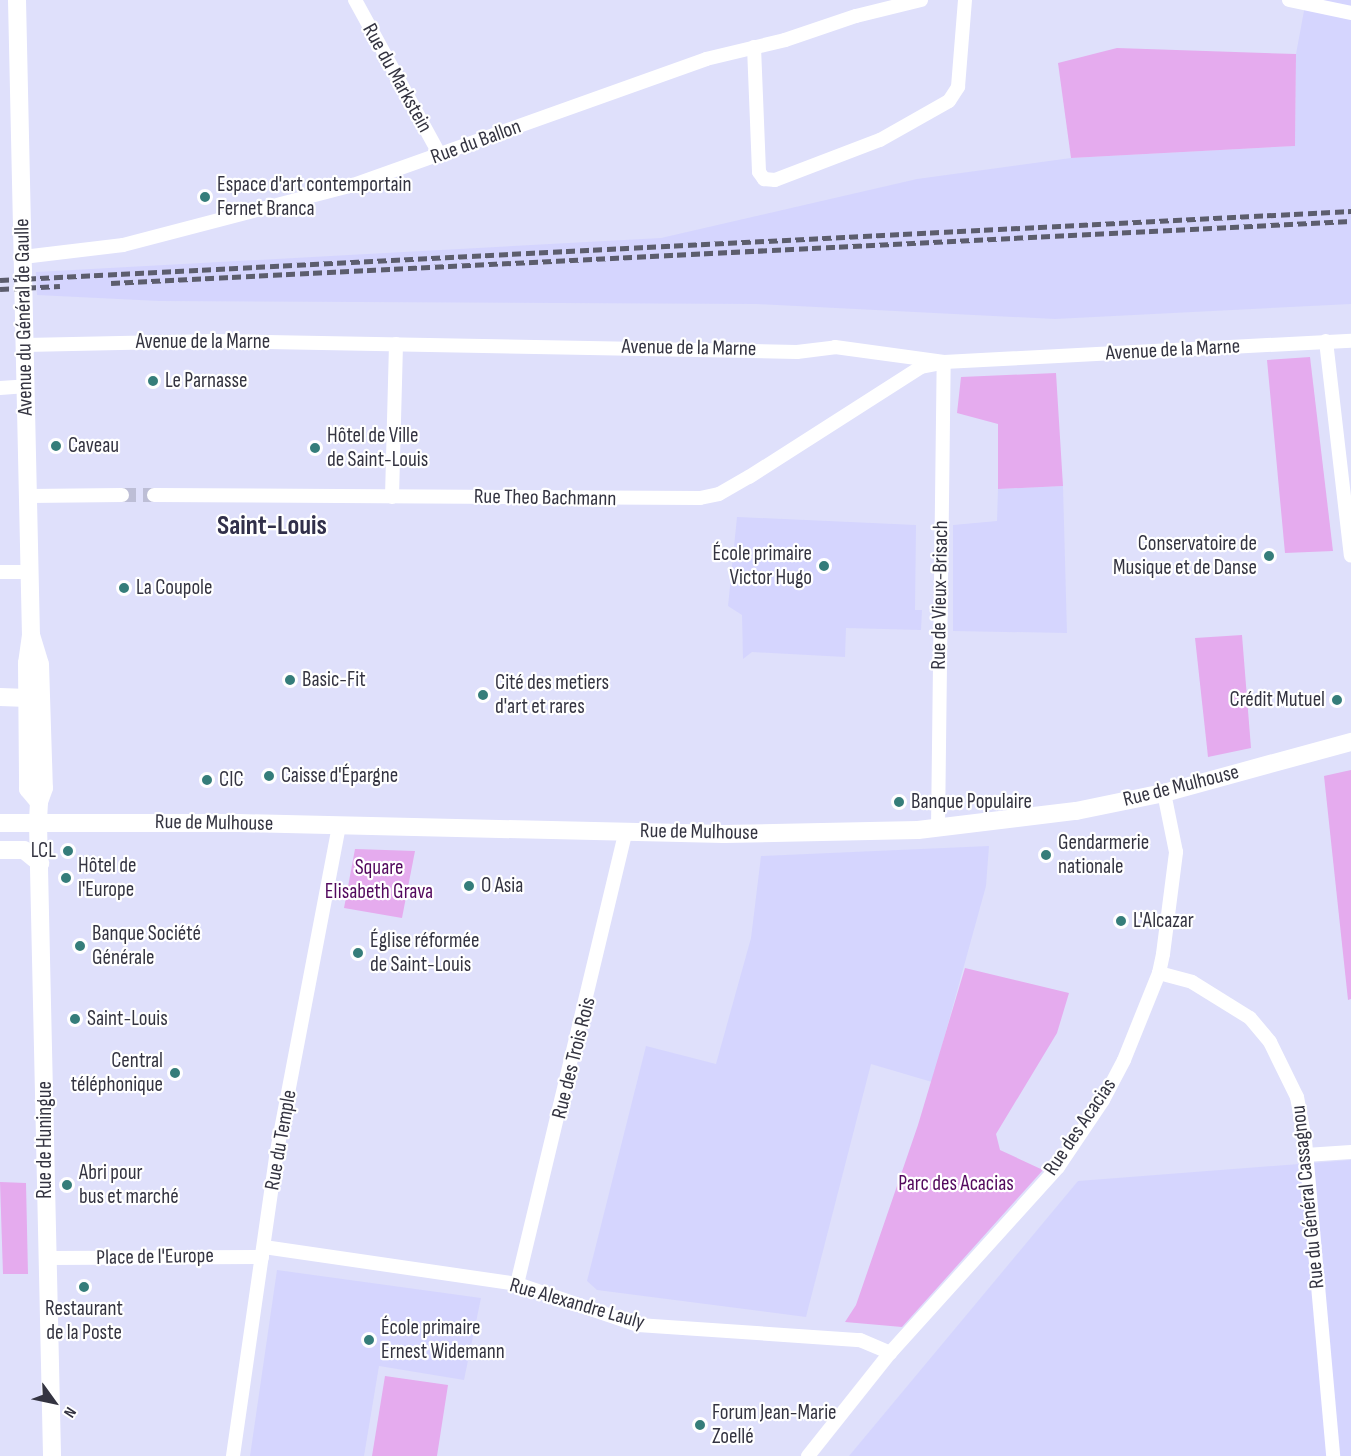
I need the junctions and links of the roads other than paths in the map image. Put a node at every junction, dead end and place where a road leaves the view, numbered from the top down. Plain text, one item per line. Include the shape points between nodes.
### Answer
1 (17, 0) edge
2 (355, 0) edge
3 (921, 0) edge
4 (965, 0) edge
5 (1289, 0) edge
6 (1351, 14) edge
7 (754, 47) junction
8 (440, 155) junction
9 (23, 257) junction
10 (1326, 341) junction
11 (1351, 341) edge
12 (396, 344) junction
13 (25, 345) junction
14 (891, 356) junction
15 (944, 362) junction
16 (903, 379) junction
17 (27, 386) junction
18 (0, 388) edge
19 (123, 495) tunnel mouth
20 (154, 495) tunnel mouth
21 (29, 496) junction
22 (392, 497) junction
23 (1351, 556) edge
24 (0, 572) edge
25 (30, 572) junction
26 (32, 635) junction
27 (0, 698) edge
28 (28, 698) junction
29 (1351, 742) edge
30 (1164, 793) junction
31 (39, 802) junction
32 (0, 823) edge
33 (38, 823) junction
34 (339, 825) junction
35 (938, 828) junction
36 (626, 830) junction
37 (0, 850) edge
38 (40, 863) junction
39 (1159, 973) junction
40 (1351, 1152) edge
41 (1306, 1155) junction
42 (263, 1252) junction
43 (48, 1258) junction
44 (517, 1284) junction
45 (894, 1348) junction
46 (51, 1456) edge
47 (233, 1456) edge
48 (808, 1456) edge
49 (1333, 1456) edge

1 - 9 main road, Avenue du Général de Gaulle
2 - 8 street, Rue du Markstein
3 - 7 street, Rue du Ballon
4 - 7 street via 958,87 949,101 880,140 775,180 764,179 759,172
5 - 6 street
7 - 8 street, Rue du Ballon via 706,59
8 - 9 street, Rue du Ballon via 320,194 132,243 78,253
9 - 13 main road, Avenue du Général de Gaulle
10 - 11 street, Avenue de la Marne
10 - 15 street, Avenue de la Marne
10 - 23 street
12 - 13 street, Avenue de la Marne via 215,341
12 - 14 street, Avenue de la Marne via 797,352 835,347
12 - 22 street
13 - 17 main road, Avenue du Général de Gaulle
14 - 15 street, Avenue de la Marne
14 - 16 street
15 - 16 street, Rue Theo Bachmann via 921,368
15 - 35 street, Rue de Vieux-Brisach
16 - 22 street, Rue Theo Bachmann via 719,494 680,500
17 - 18 street
17 - 21 main road, Avenue du Général de Gaulle
19 - 21 street
20 - 22 street, Rue Theo Bachmann
21 - 25 main road, Avenue du Général de Gaulle
24 - 25 street
25 - 26 main road, Avenue du Général de Gaulle
26 - 28 main road, Avenue du Général de Gaulle
26 - 31 main road, Avenue du Général de Gaulle via 41,684 44,788
27 - 28 main road
28 - 31 main road, Avenue du Général de Gaulle via 28,789
29 - 30 main road, Rue de Mulhouse
30 - 35 main road, Rue de Mulhouse via 1076,811
30 - 39 street, Rue des Acacias via 1176,852 1171,910
31 - 33 main road, Avenue du Général de Gaulle
32 - 33 main road, Rue de Mulhouse
33 - 34 main road, Rue de Mulhouse
33 - 38 main road, Rue de Huningue
34 - 36 main road, Rue de Mulhouse
34 - 42 street, Rue du Temple via 276,1156
35 - 36 main road, Rue de Mulhouse via 764,833
36 - 44 street, Rue des Trois Rois
37 - 38 main road via 24,850
38 - 43 main road, Rue de Huningue
39 - 41 street, Rue du Général Cassagnou via 1192,982 1230,1002 1270,1042 1297,1097
39 - 45 street, Rue des Acacias via 1124,1060 1103,1100 1058,1167
40 - 41 street
41 - 49 street, Rue du Général Cassagnou
42 - 43 street, Place de l'Europe
42 - 44 street, Rue Alexandre Lauly
42 - 47 street, Rue du Temple
43 - 46 main road, Rue de Huningue
44 - 45 street, Rue Alexandre Lauly via 638,1325 860,1340
45 - 48 street, Rue des Acacias

